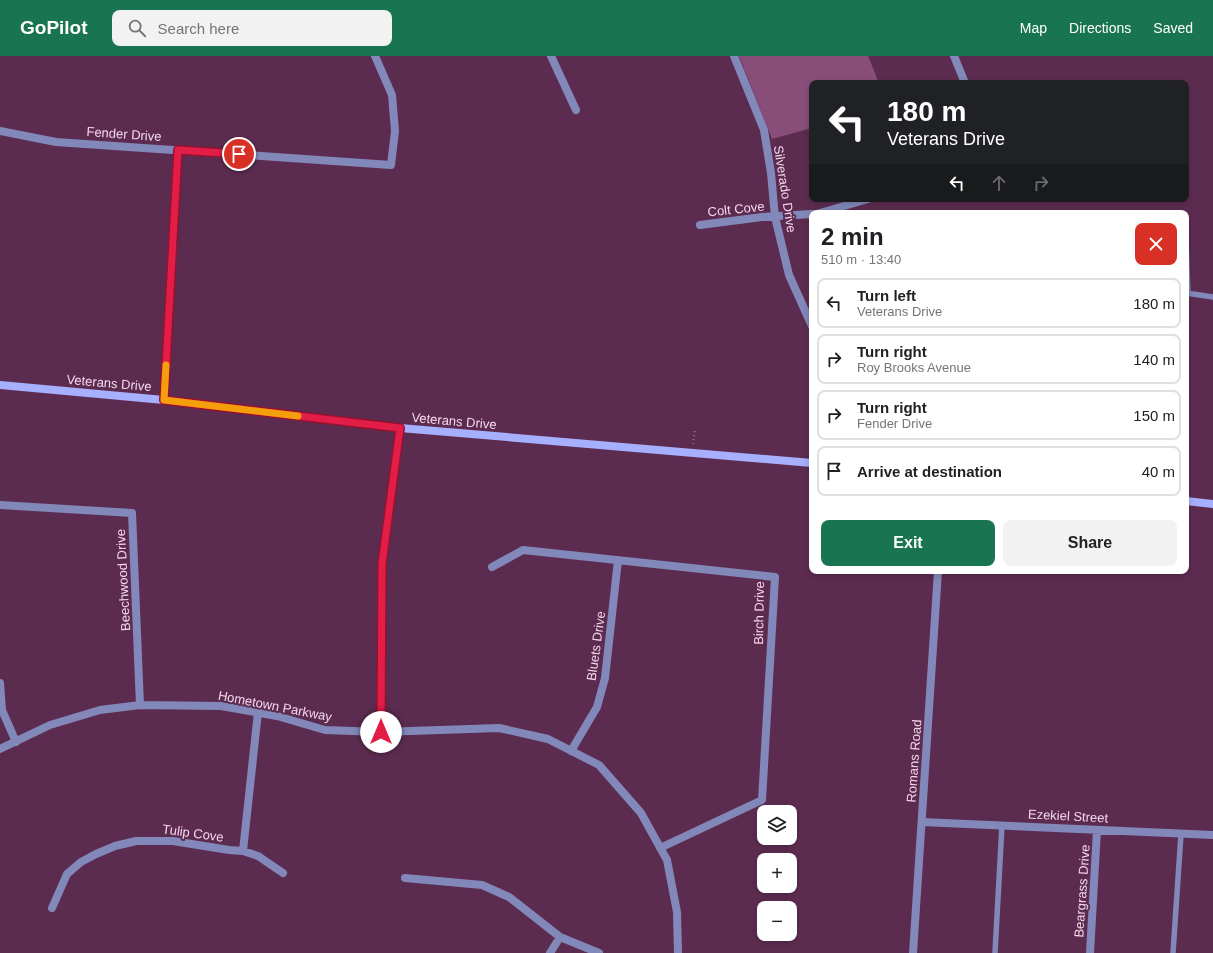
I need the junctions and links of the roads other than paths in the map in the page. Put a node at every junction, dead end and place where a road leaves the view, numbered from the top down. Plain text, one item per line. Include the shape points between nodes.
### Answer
1 (375, 56) edge
2 (551, 56) edge
3 (734, 56) edge
4 (954, 56) edge
5 (964, 80) edge
6 (576, 110) dead end
7 (0, 131) edge
8 (178, 150) junction
9 (858, 202) edge
10 (830, 210) edge
11 (809, 214) edge
12 (775, 216) junction
13 (700, 225) dead end
14 (1189, 293) edge
15 (1213, 297) edge
16 (809, 319) edge
17 (0, 385) edge
18 (164, 400) junction
19 (400, 428) junction
20 (809, 463) edge
21 (1189, 501) edge
22 (1213, 504) edge
23 (0, 505) edge
24 (618, 560) junction
25 (492, 567) dead end
26 (938, 574) edge
27 (0, 683) edge
28 (140, 705) junction
29 (258, 712) junction
30 (381, 732) junction
31 (16, 742) junction
32 (0, 749) edge
33 (571, 751) junction
34 (922, 822) junction
35 (1002, 826) junction
36 (1097, 830) junction
37 (1181, 834) junction
38 (1213, 835) edge
39 (660, 848) junction
40 (243, 850) junction
41 (283, 873) dead end
42 (405, 878) dead end
43 (52, 908) dead end
44 (560, 937) junction
45 (550, 953) edge
46 (599, 953) edge
47 (678, 953) edge
48 (913, 953) edge
49 (995, 953) edge
50 (1090, 953) edge
51 (1173, 953) edge

1 - 8 street, Fender Drive via 392,95 395,130 391,165
2 - 6 street
3 - 12 street, Silverado Drive via 764,130
4 - 5 street
7 - 8 street, Fender Drive via 56,142
8 - 18 street
9 - 10 street
11 - 12 street, Colt Cove
12 - 13 street, Colt Cove
12 - 16 street, Silverado Drive via 789,275
14 - 15 lane
17 - 18 main road, Veterans Drive
18 - 19 main road, Veterans Drive
19 - 20 main road, Veterans Drive
19 - 30 street via 382,564
21 - 22 main road
23 - 28 street, Beechwood Drive via 132,514
24 - 25 street, Birch Drive via 523,550
24 - 33 street, Bluets Drive via 606,678 597,708
24 - 39 street, Birch Drive via 774,577 762,800
26 - 34 street, Romans Road
27 - 31 street via 2,710
28 - 29 street, Hometown Parkway via 221,706
28 - 31 street, Hometown Parkway via 100,710 50,725
29 - 30 street, Hometown Parkway via 325,730
29 - 40 street
30 - 33 street, Hometown Parkway via 499,728 548,739
31 - 32 street, Hometown Parkway
33 - 39 street, Hometown Parkway via 599,765 641,813
34 - 35 street, Ezekiel Street
34 - 48 street, Romans Road
35 - 36 street, Ezekiel Street
35 - 49 lane
36 - 37 street, Ezekiel Street
36 - 50 street, Beargrass Drive
37 - 38 street, Ezekiel Street
37 - 51 lane
39 - 47 street, Hometown Parkway via 667,860 677,912
40 - 41 street, Tulip Cove via 258,856
40 - 43 street, Tulip Cove via 173,841 136,841 115,846 81,862 67,874
42 - 44 street via 482,885 509,897
44 - 45 street
44 - 46 street

